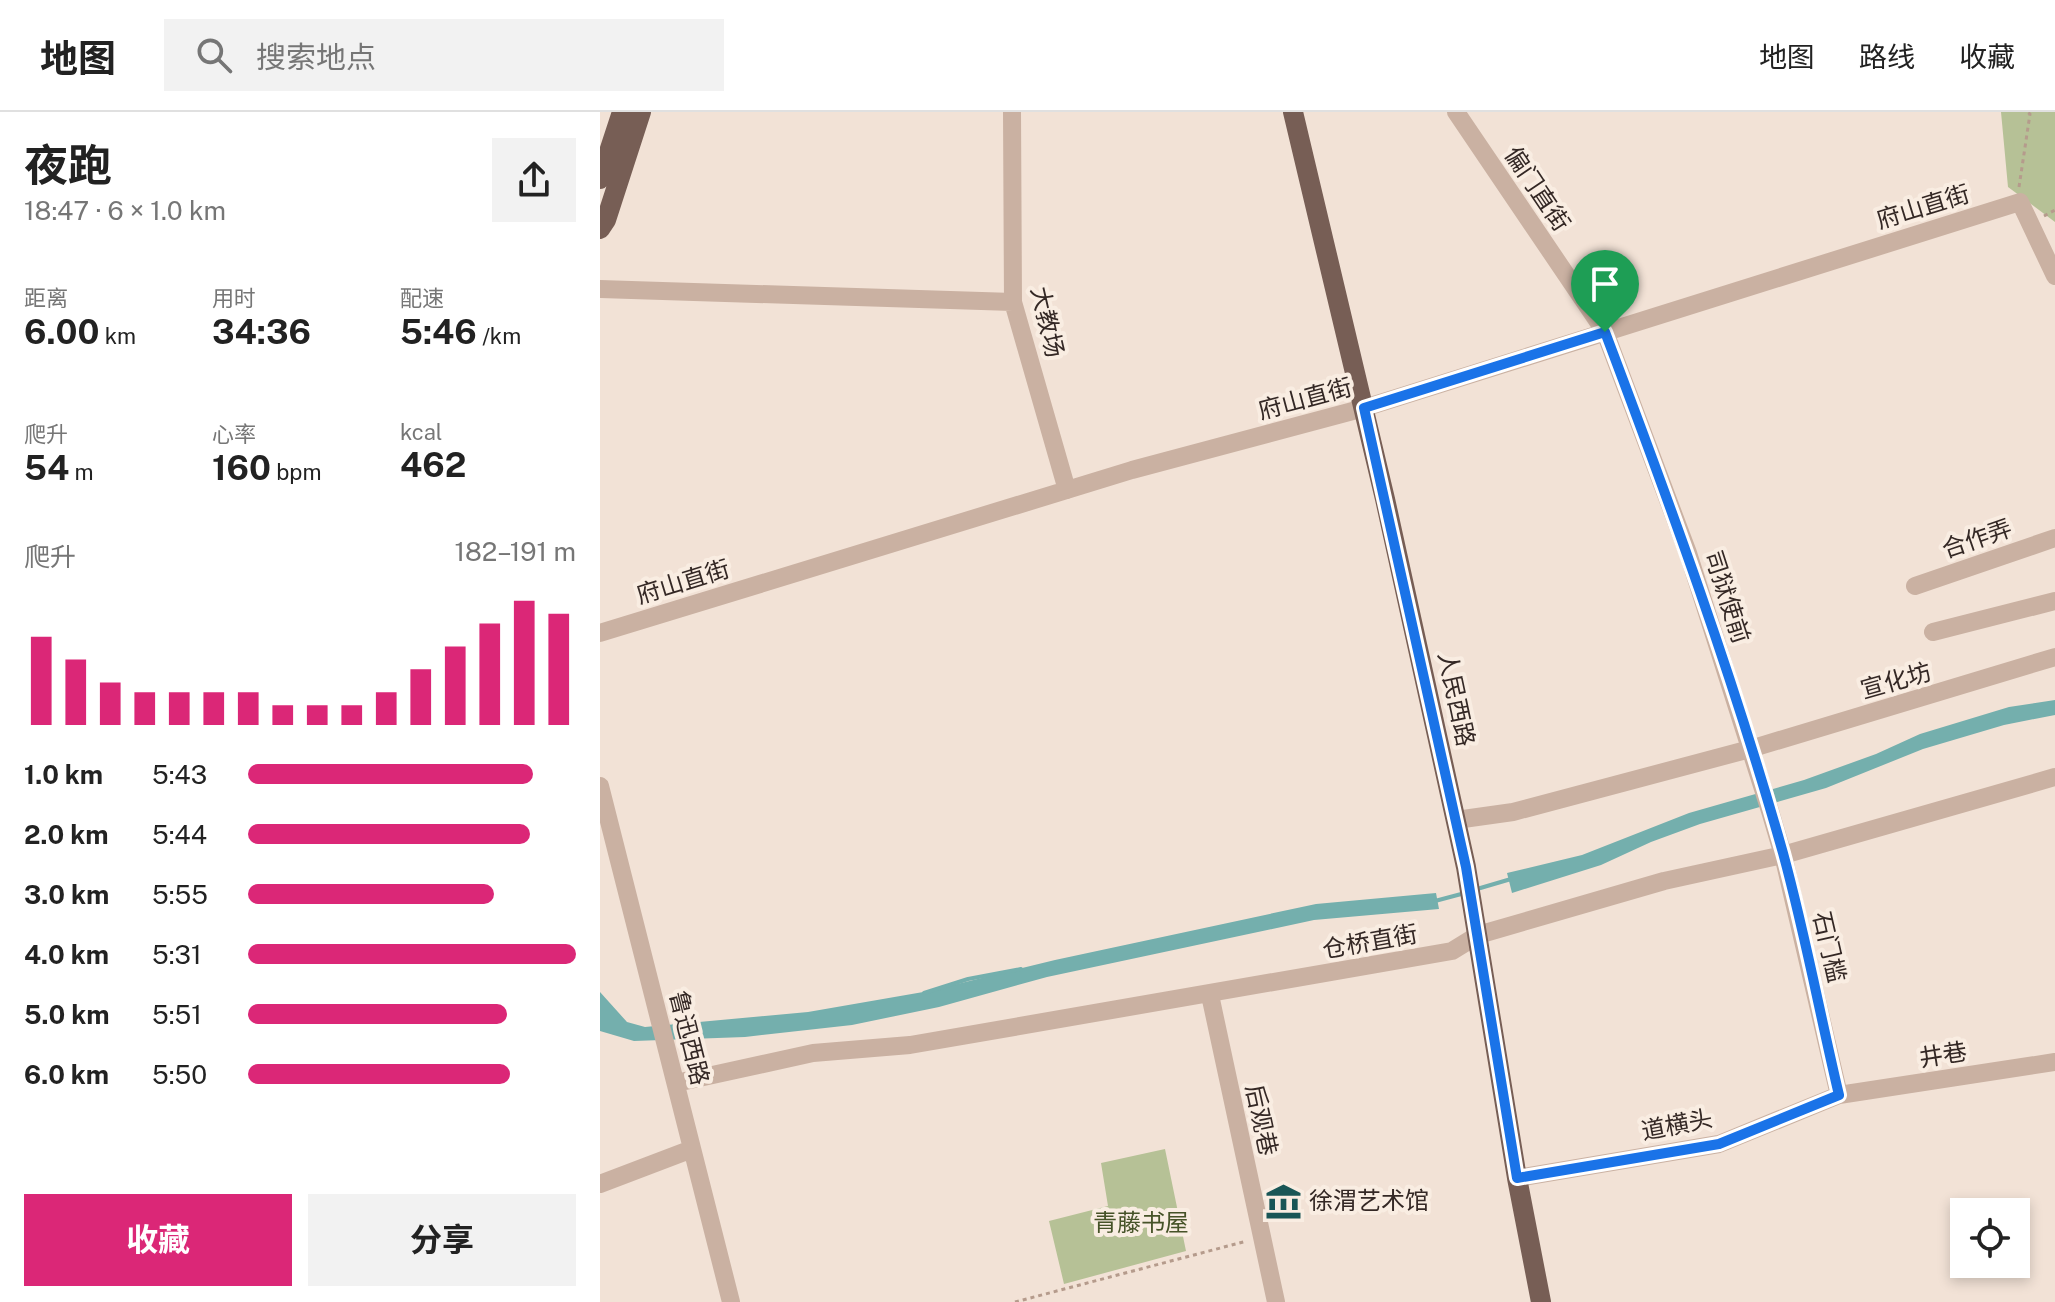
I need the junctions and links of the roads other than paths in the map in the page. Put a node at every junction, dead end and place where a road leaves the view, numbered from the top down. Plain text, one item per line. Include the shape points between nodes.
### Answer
1 (622, 112) edge
2 (641, 112) edge
3 (1012, 112) edge
4 (1293, 112) edge
5 (1456, 112) edge
6 (600, 179) edge
7 (600, 229) edge
8 (2055, 276) edge
9 (600, 289) edge
10 (1013, 302) junction
11 (1605, 332) junction
12 (1364, 408) junction
13 (1067, 490) junction
14 (2055, 538) edge
15 (1915, 586) dead end
16 (2055, 601) edge
17 (1933, 632) dead end
18 (600, 633) edge
19 (2055, 657) edge
20 (1750, 749) junction
21 (2055, 777) edge
22 (600, 786) edge
23 (1770, 811) joint
24 (1456, 820) junction
25 (1783, 855) junction
26 (1478, 935) junction
27 (1210, 995) junction
28 (2055, 1062) edge
29 (676, 1083) junction
30 (1839, 1095) junction
31 (692, 1149) junction
32 (1517, 1178) junction
33 (600, 1184) edge
34 (731, 1302) edge
35 (1276, 1302) edge
36 (1541, 1302) edge

1 - 6 main road
2 - 7 main road
3 - 10 street, 大教场
4 - 12 main road, 人民西路
5 - 11 street, 偏门直街
8 - 11 street, 府山直街 via 2020,202
9 - 10 street
10 - 13 street, 大教场
11 - 12 street, 府山直街
11 - 20 street, 司狱使前 via 1688,553
12 - 13 street, 府山直街
12 - 24 main road, 人民西路
13 - 18 street, 府山直街
14 - 15 street, 合作弄
16 - 17 street
19 - 20 street, 宣化坊
20 - 23 street, 司狱使前
20 - 24 street, 宣化坊 via 1513,812
21 - 25 street, 仓桥直街
22 - 29 street, 鲁迅西路
23 - 25 street, 石门槛
24 - 26 main road, 人民西路
25 - 26 street, 仓桥直街 via 1664,881
25 - 30 street, 石门槛
26 - 27 street, 仓桥直街 via 1452,951
26 - 32 main road, 人民西路
27 - 29 street, 仓桥直街 via 910,1045 813,1053
27 - 35 street, 后观巷
28 - 30 street, 井巷
29 - 31 street, 鲁迅西路
30 - 32 street, 道横头 via 1719,1144
31 - 33 street
31 - 34 street, 鲁迅西路
32 - 36 main road, 人民西路

